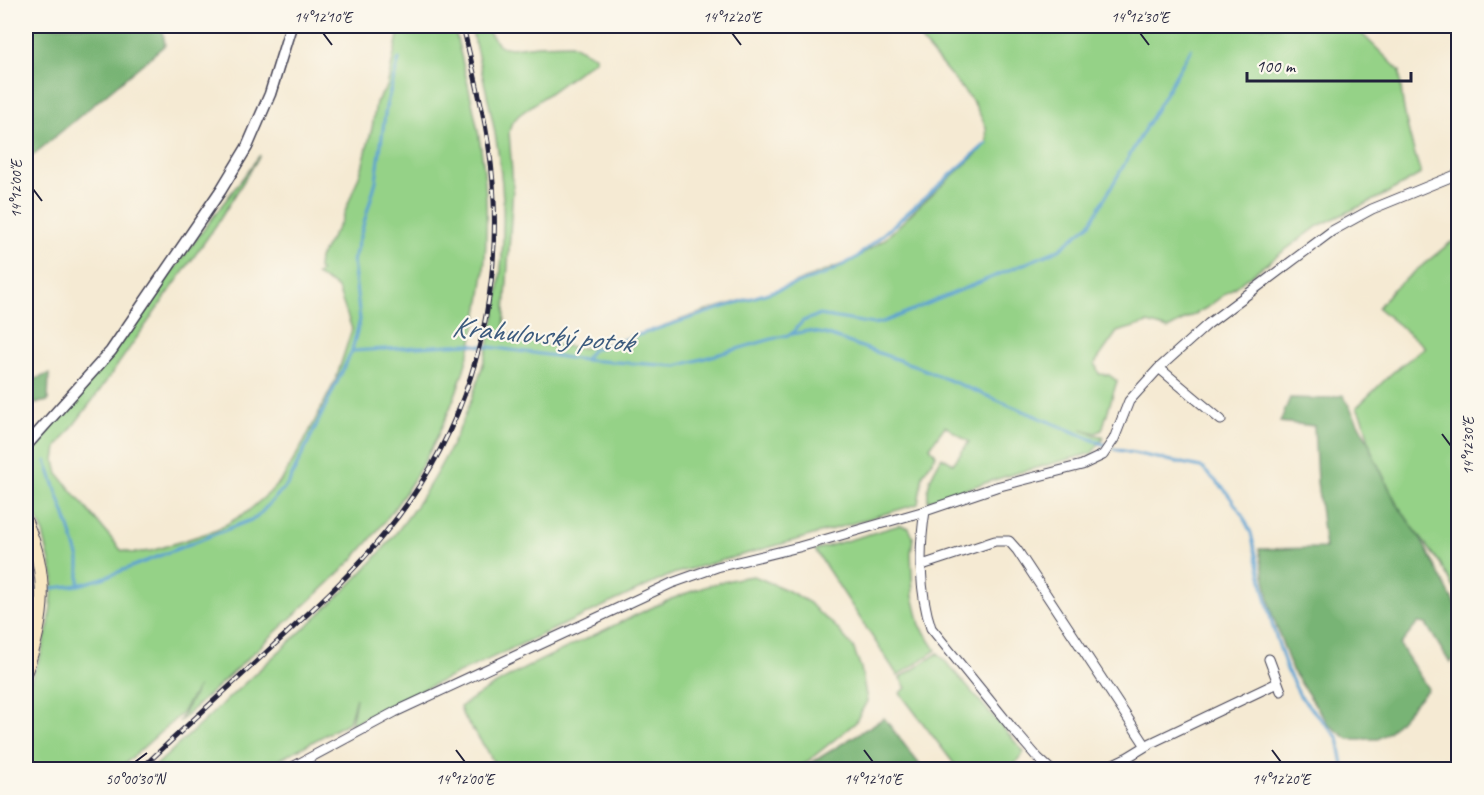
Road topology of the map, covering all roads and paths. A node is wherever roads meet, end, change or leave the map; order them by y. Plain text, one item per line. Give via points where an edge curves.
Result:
1 (291, 26) edge
2 (1458, 174) edge
3 (1159, 368) junction
4 (1221, 420) dead end
5 (26, 446) edge
6 (925, 511) junction
7 (26, 522) edge
8 (922, 565) junction
9 (1269, 659) dead end
10 (26, 671) edge
11 (1146, 746) junction
12 (287, 770) edge
13 (1051, 770) edge
14 (1101, 770) edge

1 - 5 street via 270,94 247,147 220,190 111,351
2 - 3 street via 1372,209 1332,231 1208,324
3 - 4 street
3 - 6 street via 1129,401 1103,455 1082,465 996,487
6 - 8 street
6 - 12 street via 717,567 672,583 395,712
7 - 10 main road via 36,550 43,600 37,638
8 - 11 street via 995,541 1008,541
8 - 13 street via 925,612 931,628
9 - 11 street via 1279,687
11 - 14 street

